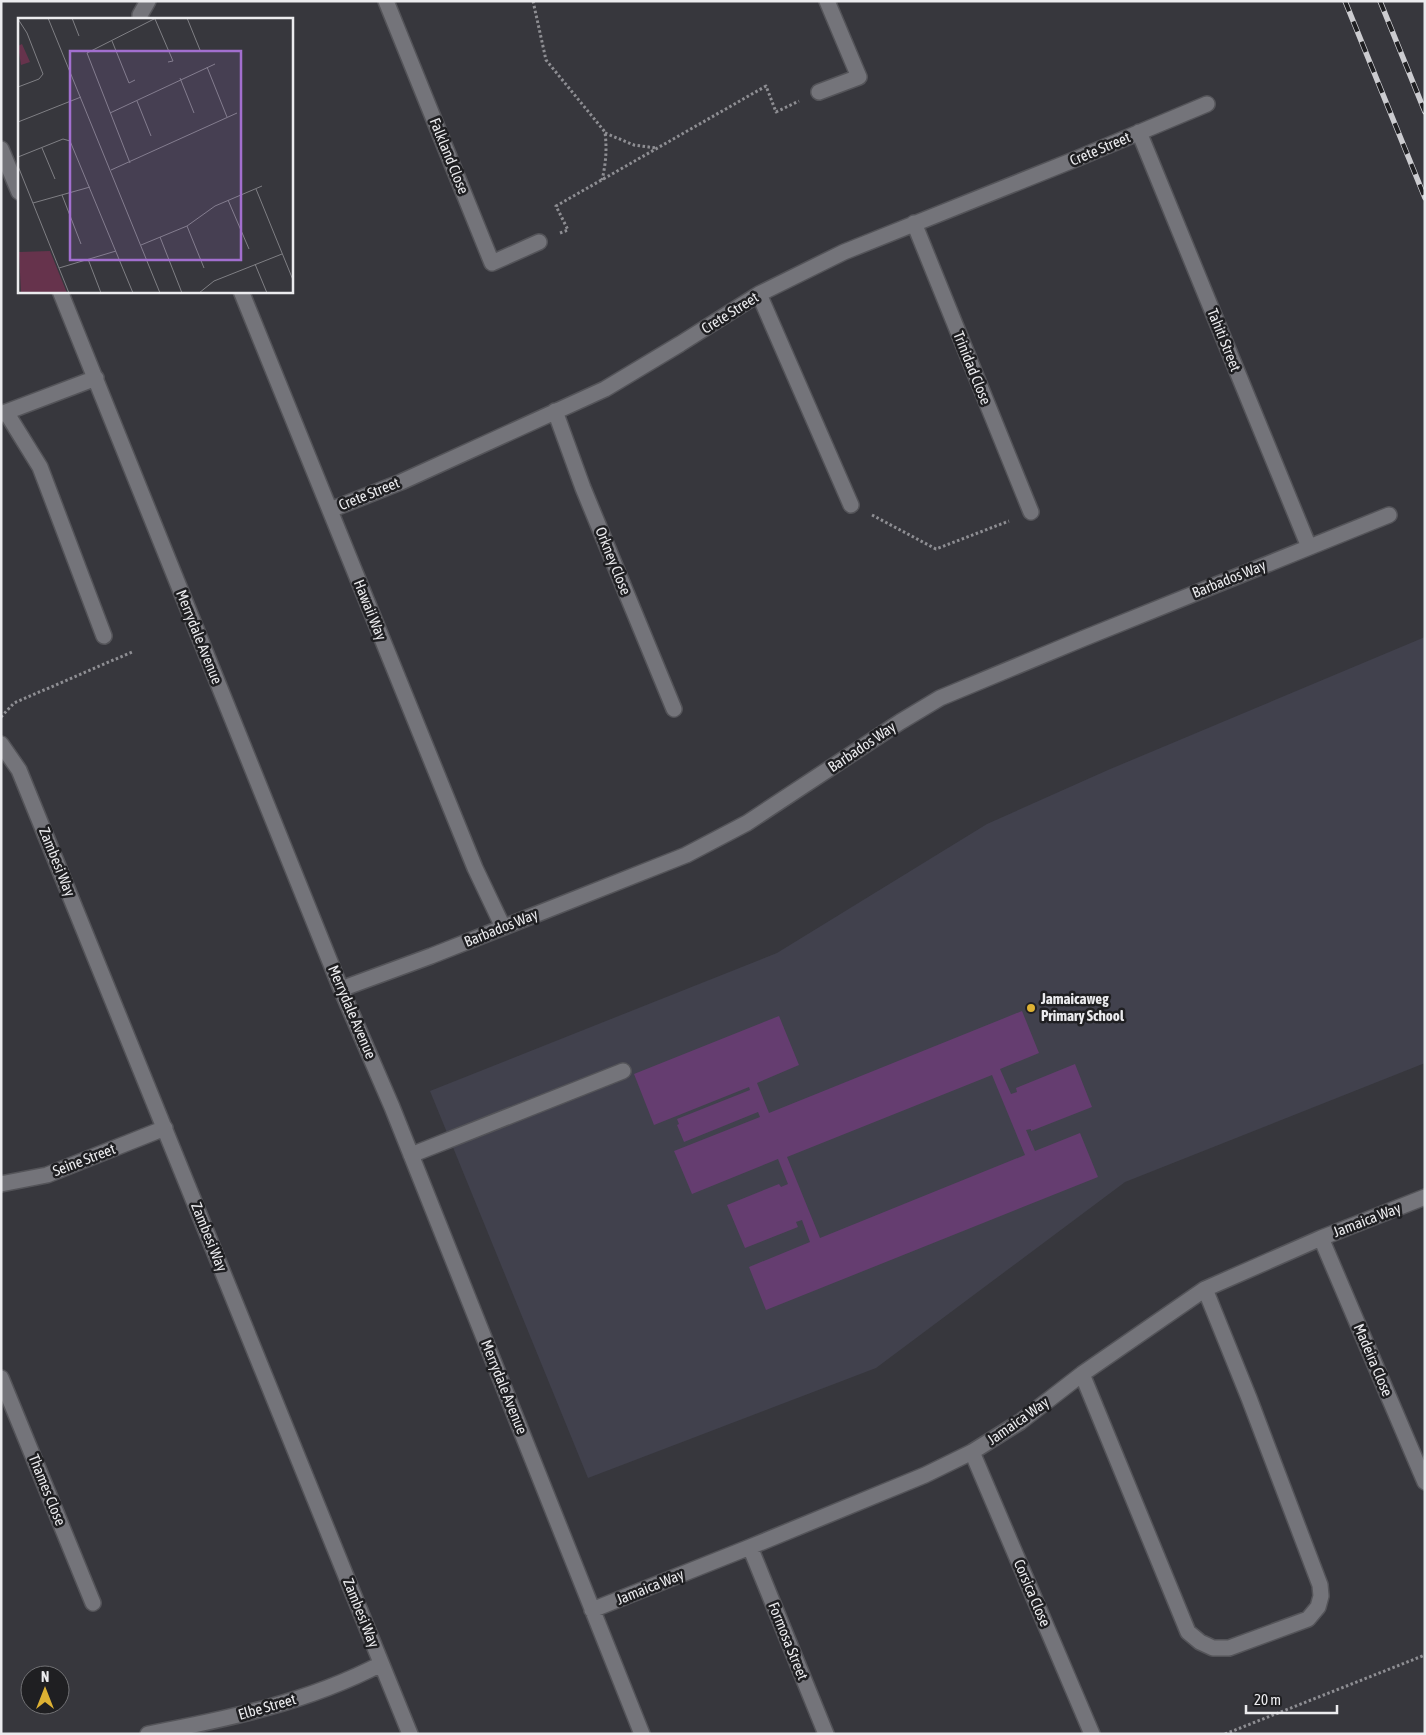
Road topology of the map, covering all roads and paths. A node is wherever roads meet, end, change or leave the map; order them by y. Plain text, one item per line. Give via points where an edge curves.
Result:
1 (148, 1) edge
2 (386, 1) edge
3 (533, 1) edge
4 (827, 1) edge
5 (140, 17) edge
6 (819, 92) dead end
7 (1207, 104) dead end
8 (776, 112) dead end
9 (605, 132) junction
10 (1139, 132) junction
11 (656, 148) junction
12 (1, 149) edge
13 (601, 180) junction
14 (18, 190) edge
15 (914, 224) junction
16 (568, 230) dead end
17 (539, 242) dead end
18 (60, 292) edge
19 (241, 292) edge
20 (759, 294) junction
21 (96, 378) junction
22 (555, 411) junction
23 (4, 413) edge
24 (851, 505) joint
25 (330, 510) junction
26 (1030, 512) joint
27 (1388, 515) dead end
28 (1309, 547) junction
29 (104, 636) dead end
30 (132, 652) dead end
31 (674, 709) dead end
32 (1, 717) edge
33 (1, 744) edge
34 (503, 927) junction
35 (341, 989) junction
36 (623, 1071) dead end
37 (165, 1128) junction
38 (411, 1155) junction
39 (1, 1184) edge
40 (1425, 1197) edge
41 (1321, 1238) junction
42 (1205, 1289) junction
43 (1082, 1374) junction
44 (1, 1378) edge
45 (972, 1452) junction
46 (1425, 1482) edge
47 (750, 1547) junction
48 (93, 1603) dead end
49 (592, 1610) junction
50 (1425, 1655) edge
51 (381, 1664) junction
52 (148, 1734) edge
53 (410, 1734) edge
54 (642, 1734) edge
55 (826, 1734) edge
56 (1092, 1734) edge
57 (1225, 1734) edge

1 - 5 street
2 - 17 street, Falkland Close via 492,263
3 - 9 path via 546,60
4 - 6 street via 859,77
7 - 10 street, Crete Street
8 - 11 path via 766,86
9 - 11 path via 634,145
9 - 13 path via 605,165
10 - 15 street, Crete Street
10 - 28 street, Tahiti Street
11 - 13 path
12 - 14 street
13 - 16 path via 556,206
15 - 20 street, Crete Street via 844,252
15 - 26 street, Trinidad Close
18 - 21 street, Merrydale Avenue
19 - 25 street, Hawaii Way
20 - 22 street, Crete Street via 605,389
20 - 24 street
21 - 23 street
21 - 35 street, Merrydale Avenue
22 - 25 street, Crete Street via 401,482
22 - 31 street, Orkney Close via 583,488
23 - 29 street via 40,467
24 - 26 path via 936,549
25 - 34 street, Hawaii Way via 475,868
27 - 28 street, Barbados Way
28 - 34 street, Barbados Way via 940,698 715,841
30 - 32 path via 14,703
33 - 37 street, Zambesi Way via 20,770
34 - 35 street, Barbados Way
35 - 38 street, Merrydale Avenue
36 - 38 street
37 - 39 street, Seine Street via 46,1175
37 - 51 street, Zambesi Way
38 - 49 street, Merrydale Avenue
40 - 41 street, Jamaica Way
41 - 42 street, Jamaica Way
41 - 46 street, Madeira Close
42 - 43 street, Jamaica Way
42 - 43 street via 1320,1586 1318,1607 1308,1619 1229,1648 1213,1648 1188,1632
43 - 45 street, Jamaica Way via 1020,1422
44 - 48 street, Thames Close
45 - 47 street, Jamaica Way via 925,1475
45 - 56 street, Corsica Close
47 - 49 street, Jamaica Way
47 - 55 street, Formosa Street
49 - 54 street, Merrydale Avenue
50 - 57 path
51 - 52 street, Elbe Street via 326,1689 273,1706 218,1721
51 - 53 street, Zambesi Way

